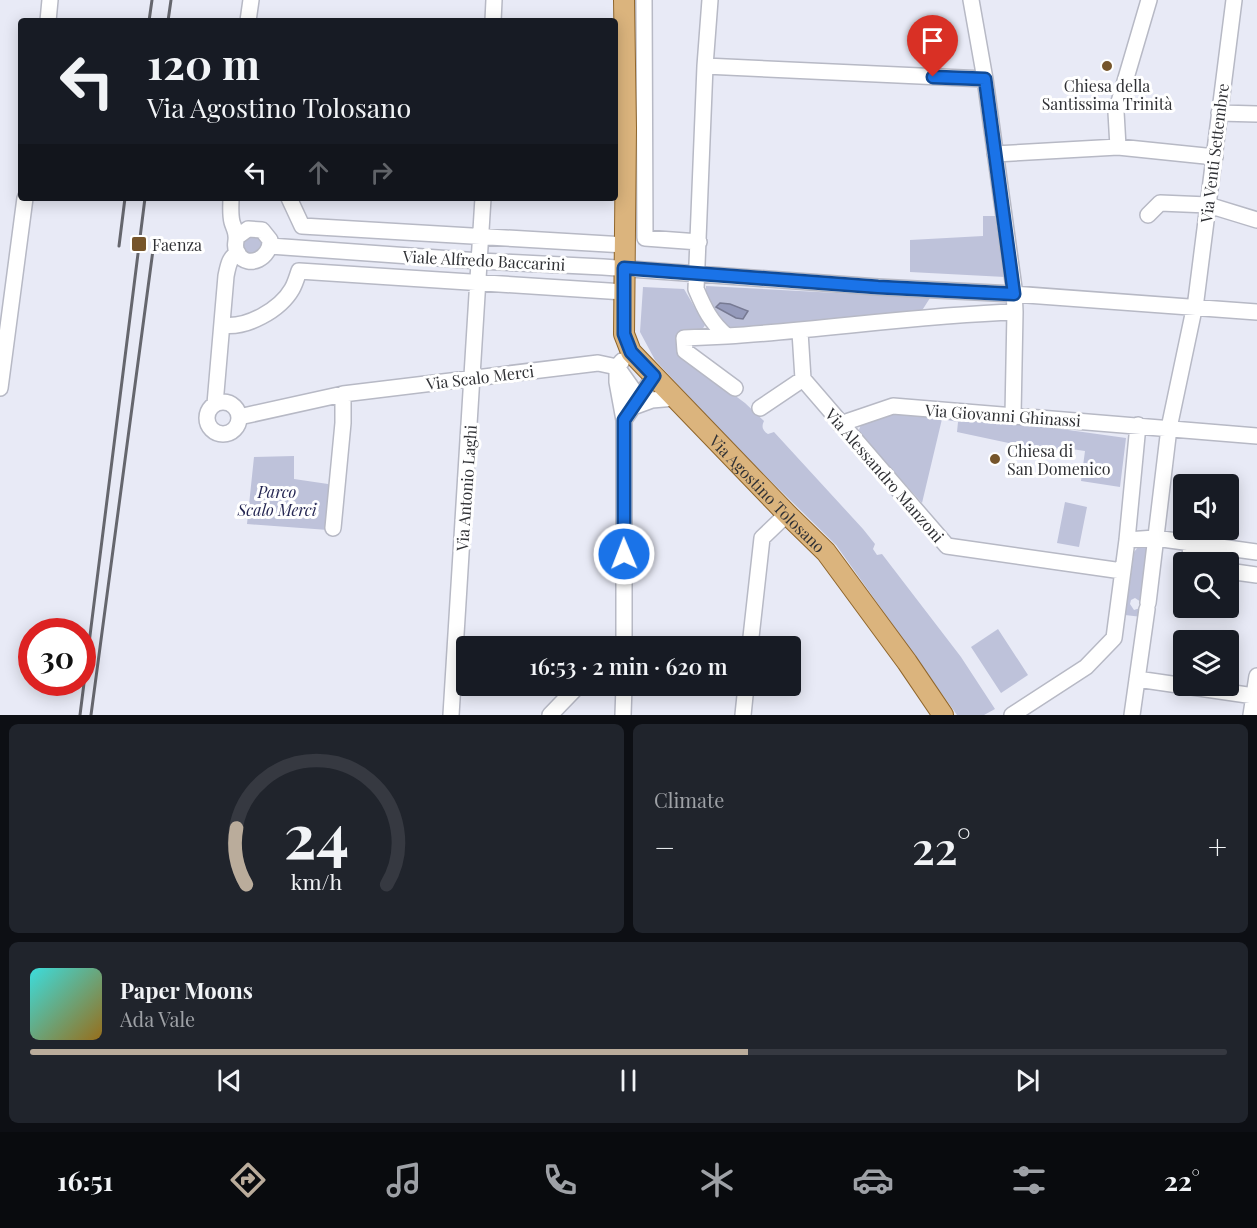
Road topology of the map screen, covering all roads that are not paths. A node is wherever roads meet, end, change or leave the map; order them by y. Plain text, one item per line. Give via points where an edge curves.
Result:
1 (50, 0) edge
2 (251, 0) edge
3 (494, 0) edge
4 (624, 0) edge
5 (644, 0) edge
6 (710, 0) edge
7 (971, 0) edge
8 (1149, 0) edge
9 (1234, 0) edge
10 (48, 18) edge
11 (248, 18) edge
12 (493, 18) edge
13 (624, 63) junction
14 (644, 64) junction
15 (705, 66) junction
16 (985, 79) junction
17 (1219, 113) junction
18 (1257, 114) edge
19 (620, 128) edge
20 (1118, 147) junction
21 (995, 154) junction
22 (1215, 157) junction
23 (24, 201) edge
24 (231, 201) edge
25 (290, 201) edge
26 (483, 201) edge
27 (1208, 205) junction
28 (1148, 215) dead end
29 (1257, 220) edge
30 (237, 237) junction
31 (481, 238) junction
32 (699, 242) junction
33 (625, 245) junction
34 (269, 246) junction
35 (238, 253) junction
36 (480, 261) junction
37 (624, 268) junction
38 (698, 274) junction
39 (479, 283) junction
40 (624, 292) junction
41 (1014, 294) junction
42 (1194, 307) junction
43 (1015, 312) junction
44 (1257, 312) edge
45 (4, 322) edge
46 (222, 325) junction
47 (800, 332) junction
48 (727, 336) junction
49 (631, 352) junction
50 (617, 367) junction
51 (654, 376) junction
52 (474, 377) junction
53 (803, 379) junction
54 (0, 388) edge
55 (735, 388) dead end
56 (344, 394) junction
57 (675, 398) junction
58 (215, 404) junction
59 (760, 408) dead end
60 (628, 413) junction
61 (1013, 415) junction
62 (238, 417) junction
63 (840, 424) junction
64 (1138, 425) junction
65 (1168, 428) junction
66 (1257, 436) edge
67 (787, 514) junction
68 (333, 528) dead end
69 (1155, 538) junction
70 (1127, 540) junction
71 (1190, 543) junction
72 (1190, 552) edge
73 (1257, 552) edge
74 (1122, 571) junction
75 (1239, 572) edge
76 (1257, 575) edge
77 (621, 636) edge
78 (751, 636) edge
79 (1257, 676) edge
80 (1137, 679) junction
81 (568, 696) edge
82 (624, 696) edge
83 (745, 696) edge
84 (1254, 696) junction
85 (451, 715) edge
86 (550, 715) edge
87 (624, 715) edge
88 (743, 715) edge
89 (943, 715) edge
90 (1012, 715) edge
91 (1132, 715) edge
92 (1251, 715) edge

1 - 10 street
2 - 11 street
3 - 12 street
4 - 13 main road
5 - 14 street
6 - 15 street
7 - 16 street
8 - 20 street via 1116,112
9 - 17 street, Via Venti Settembre
13 - 14 street
13 - 19 main road
14 - 32 street via 645,238
15 - 16 street
15 - 32 street
16 - 21 street
17 - 18 street
17 - 22 street, Via Venti Settembre
19 - 33 main road
20 - 21 street
20 - 22 street
21 - 41 street
22 - 27 street, Via Venti Settembre
23 - 45 street
24 - 30 street
25 - 31 street, Viale Alfredo Baccarini via 302,226
26 - 31 street, Via Antonio Laghi
27 - 28 street via 1161,203
27 - 29 street
27 - 42 street, Via Venti Settembre
30 - 34 street via 245,230 262,230
30 - 35 street
31 - 33 street, Viale Alfredo Baccarini
31 - 36 street, Via Antonio Laghi
32 - 38 street
33 - 37 main road
34 - 35 street via 261,259 255,261 245,260
34 - 36 street, Viale Alfredo Baccarini
35 - 46 street via 228,263
36 - 37 street, Viale Alfredo Baccarini
36 - 39 street, Via Antonio Laghi
37 - 38 street, Viale Alfredo Baccarini
37 - 40 main road
38 - 41 street, Viale Alfredo Baccarini
38 - 48 street via 696,289 705,310
39 - 40 street, Viale Alfredo Baccarini
39 - 46 street, Viale Alfredo Baccarini via 299,271 292,290 274,308 254,320
39 - 52 street, Via Antonio Laghi
40 - 49 main road via 624,334
41 - 42 street, Viale Alfredo Baccarini
41 - 43 street
42 - 44 street, Viale Alfredo Baccarini
42 - 65 street, Via Venti Settembre
43 - 47 street
43 - 61 street
45 - 54 street
46 - 58 street
47 - 48 street
47 - 53 street
48 - 55 street via 684,338 685,351
49 - 50 street
49 - 51 main road, Via Agostino Tolosano
50 - 52 street, Via Scalo Merci via 598,363
50 - 60 street via 617,392
51 - 57 main road, Via Agostino Tolosano
51 - 60 street
52 - 56 street, Via Scalo Merci
52 - 85 street, Via Antonio Laghi
53 - 59 street
53 - 63 street, Via Alessandro Manzoni
56 - 62 street, Via Scalo Merci
56 - 68 street
57 - 60 street via 652,400
57 - 67 main road, Via Agostino Tolosano
58 - 62 street via 230,404
58 - 62 street via 207,417 209,427 218,433 233,431
60 - 77 street
61 - 63 street, Via Giovanni Ghinassi via 893,406
61 - 64 street, Via Giovanni Ghinassi
63 - 74 street, Via Alessandro Manzoni via 947,546
64 - 65 street, Via Giovanni Ghinassi
64 - 70 street
65 - 66 street, Via Giovanni Ghinassi
65 - 69 street, Via Venti Settembre
67 - 78 street via 762,538
67 - 89 main road, Via Agostino Tolosano via 826,552
69 - 70 street
69 - 71 street
69 - 80 street, Via Venti Settembre
70 - 74 street
71 - 72 street
71 - 73 street
74 - 90 street via 1114,638 1086,667
75 - 76 street
79 - 84 street
80 - 84 street
80 - 91 street, Via Venti Settembre
81 - 86 street
82 - 87 street
83 - 88 street
84 - 92 street

